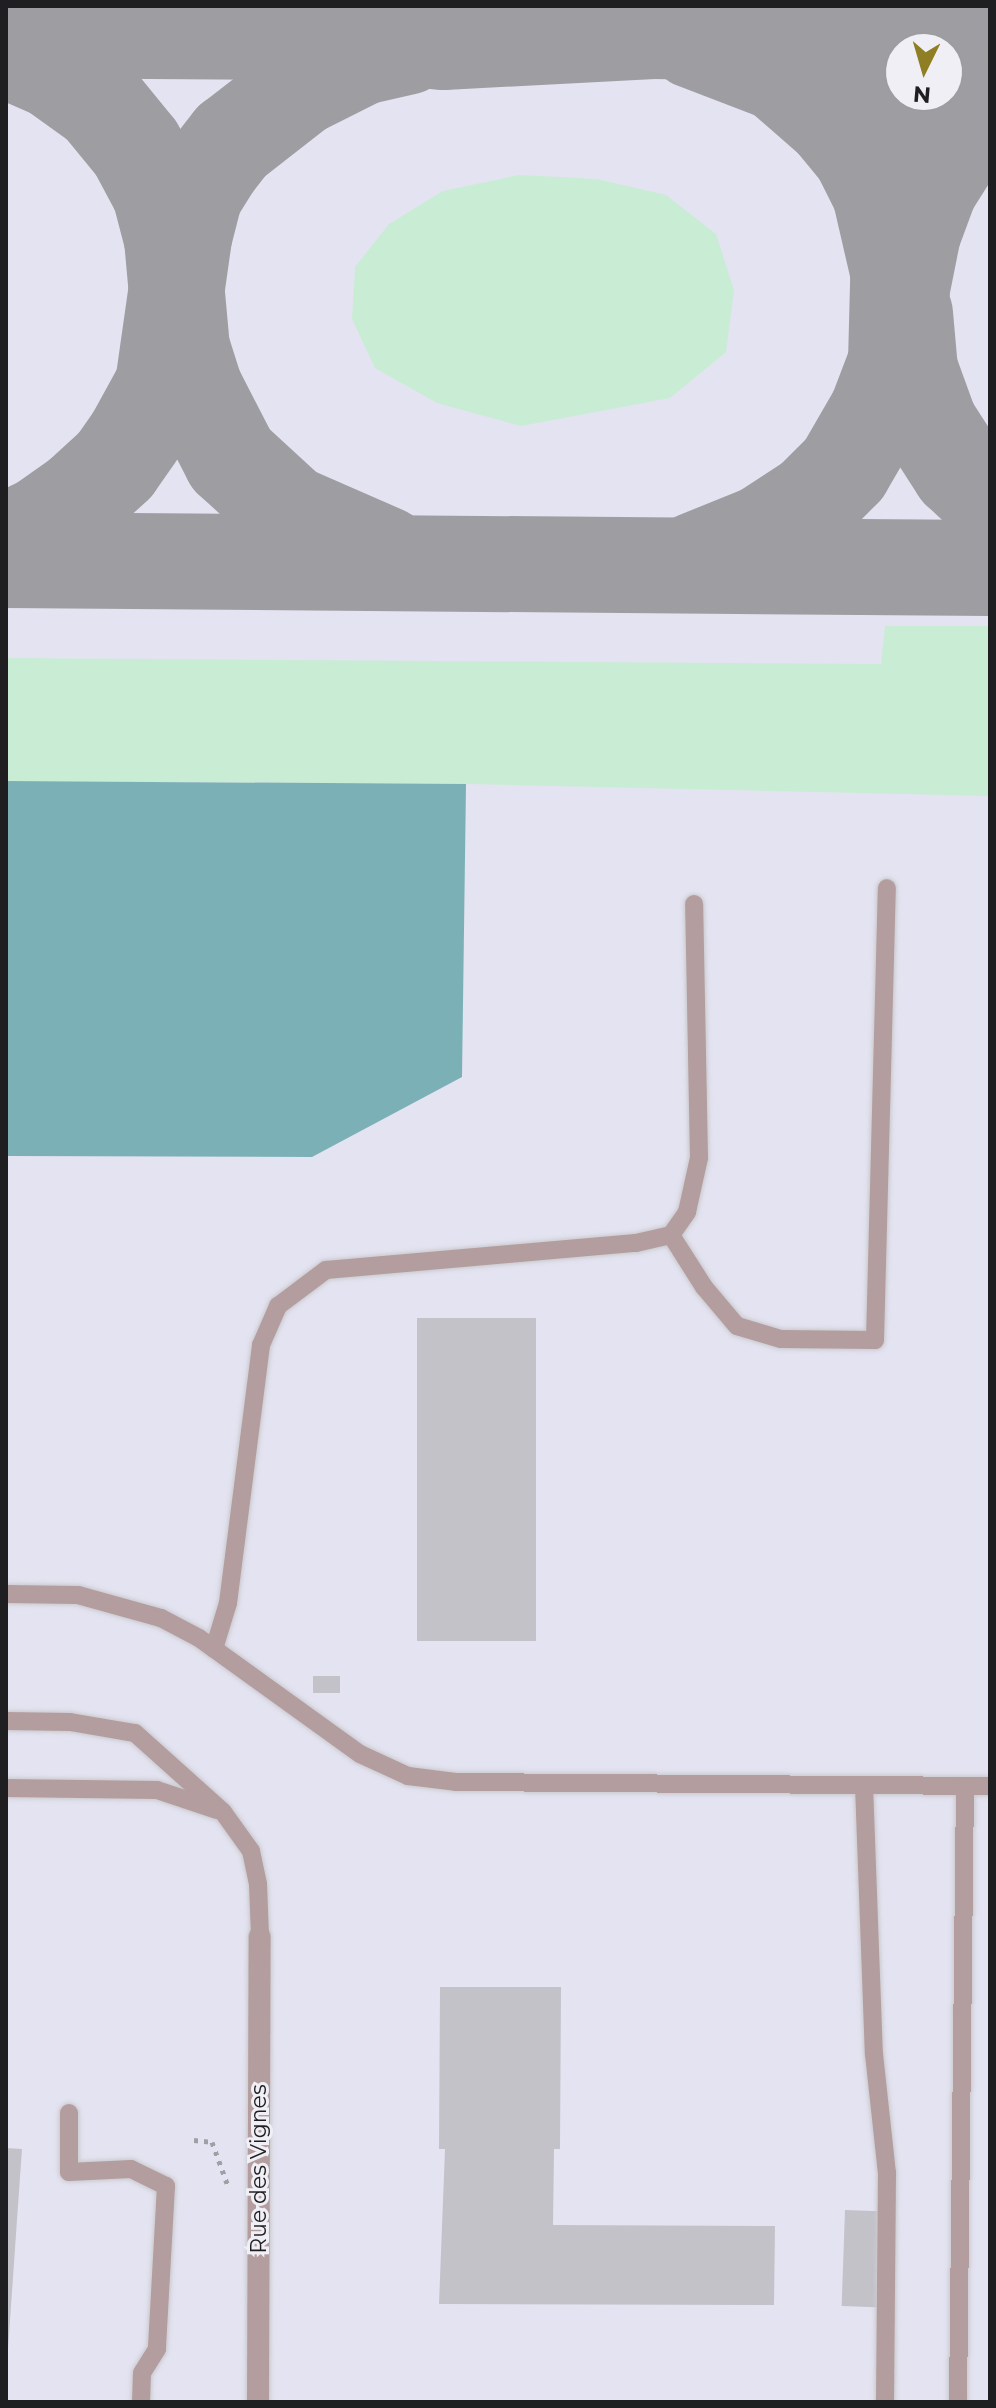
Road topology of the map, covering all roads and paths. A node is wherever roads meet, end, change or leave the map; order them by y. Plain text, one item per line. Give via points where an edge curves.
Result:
1 (887, 888) dead end
2 (694, 904) dead end
3 (671, 1235) junction
4 (6, 1594) edge
5 (214, 1649) junction
6 (6, 1721) edge
7 (864, 1785) junction
8 (965, 1786) junction
9 (990, 1786) edge
10 (6, 1788) edge
11 (223, 1812) junction
12 (260, 1937) joint
13 (69, 2113) dead end
14 (141, 2402) edge
15 (258, 2402) edge
16 (885, 2402) edge
17 (958, 2402) edge

1 - 3 lane via 875,1340 781,1339 737,1326
2 - 3 lane via 699,1158 687,1212
3 - 5 lane via 636,1243 326,1270 278,1306 261,1345 228,1603
4 - 5 lane via 111,1601 161,1618
5 - 7 lane via 360,1754 408,1776 456,1782
6 - 11 lane via 70,1722 135,1733
7 - 8 lane
7 - 16 lane via 874,2054 887,2173
8 - 9 lane
8 - 17 lane
10 - 11 lane via 157,1790
11 - 12 lane via 251,1851
12 - 15 street, Rue des Vignes
13 - 14 lane via 69,2172 131,2169 166,2186 157,2349 142,2373

